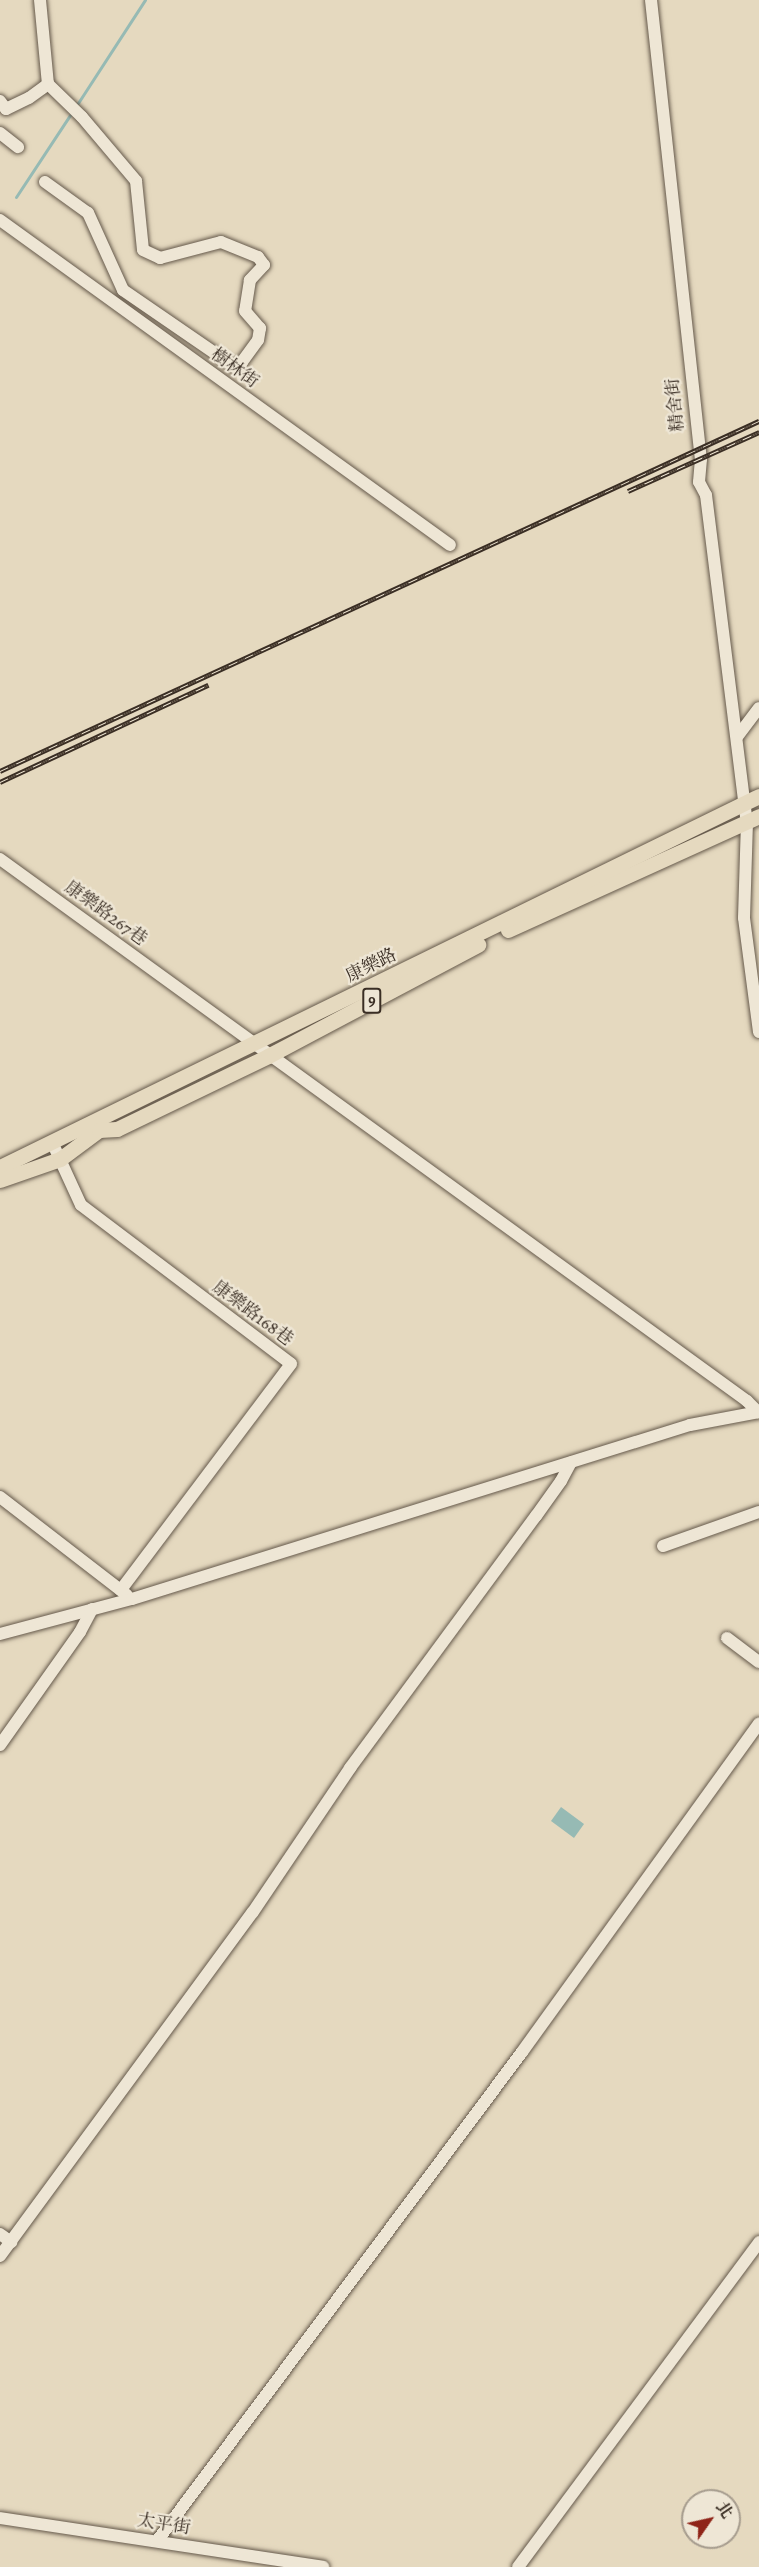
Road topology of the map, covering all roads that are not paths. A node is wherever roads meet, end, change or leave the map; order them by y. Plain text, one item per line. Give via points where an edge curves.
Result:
1 (40, 0) edge
2 (651, 0) edge
3 (48, 84) junction
4 (0, 101) edge
5 (0, 133) edge
6 (18, 147) dead end
7 (45, 182) dead end
8 (0, 220) edge
9 (450, 545) dead end
10 (759, 708) edge
11 (737, 737) junction
12 (759, 796) edge
13 (745, 803) junction
14 (753, 819) edge
15 (0, 859) edge
16 (759, 1032) edge
17 (254, 1044) junction
18 (268, 1056) junction
19 (52, 1142) junction
20 (60, 1159) junction
21 (0, 1167) edge
22 (0, 1180) edge
23 (759, 1412) edge
24 (571, 1462) junction
25 (0, 1497) edge
26 (759, 1512) edge
27 (663, 1546) dead end
28 (121, 1590) junction
29 (132, 1599) junction
30 (93, 1609) junction
31 (0, 1634) edge
32 (727, 1638) dead end
33 (759, 1662) edge
34 (759, 1723) edge
35 (0, 1745) edge
36 (0, 2234) edge
37 (759, 2241) edge
38 (11, 2242) junction
39 (0, 2256) edge
40 (0, 2518) edge
41 (157, 2541) junction
42 (323, 2567) edge
43 (518, 2567) edge

1 - 3 street
2 - 11 street, 精舍街 via 701,459 699,482 706,495
3 - 4 street via 6,109
3 - 7 street via 136,181 143,250 160,258 220,242 258,257 264,265 250,280 245,311 260,328 258,340 242,362 235,367 123,290 88,213
5 - 6 street
8 - 9 street, 樹林街
10 - 11 street
11 - 13 street, 精舍街
12 - 13 main road, 康樂路 / 9
13 - 14 street, 精舍街
13 - 17 main road, 康樂路 / 9
14 - 16 street, 精舍街 via 744,918
14 - 18 main road, 康樂路 / 9 via 499,934
15 - 17 street, 康樂路267巷
17 - 18 street, 康樂路267巷
17 - 19 main road, 康樂路 / 9
18 - 20 main road, 康樂路 / 9 via 117,1129 99,1130
18 - 23 street, 康樂路267巷
19 - 20 street, 康樂路168巷
19 - 21 main road, 康樂路 / 9
20 - 22 main road, 康樂路 / 9
20 - 28 street, 康樂路168巷 via 81,1205 291,1364
23 - 24 street via 690,1425
24 - 29 street
24 - 38 street via 536,1516 350,1768 253,1912
25 - 28 street
26 - 27 street
28 - 29 street
29 - 30 street
30 - 31 street
30 - 35 street
32 - 33 street
34 - 41 street via 522,2052
36 - 38 street
37 - 43 street
38 - 39 street
40 - 41 street, 太平街
41 - 42 street, 太平街

